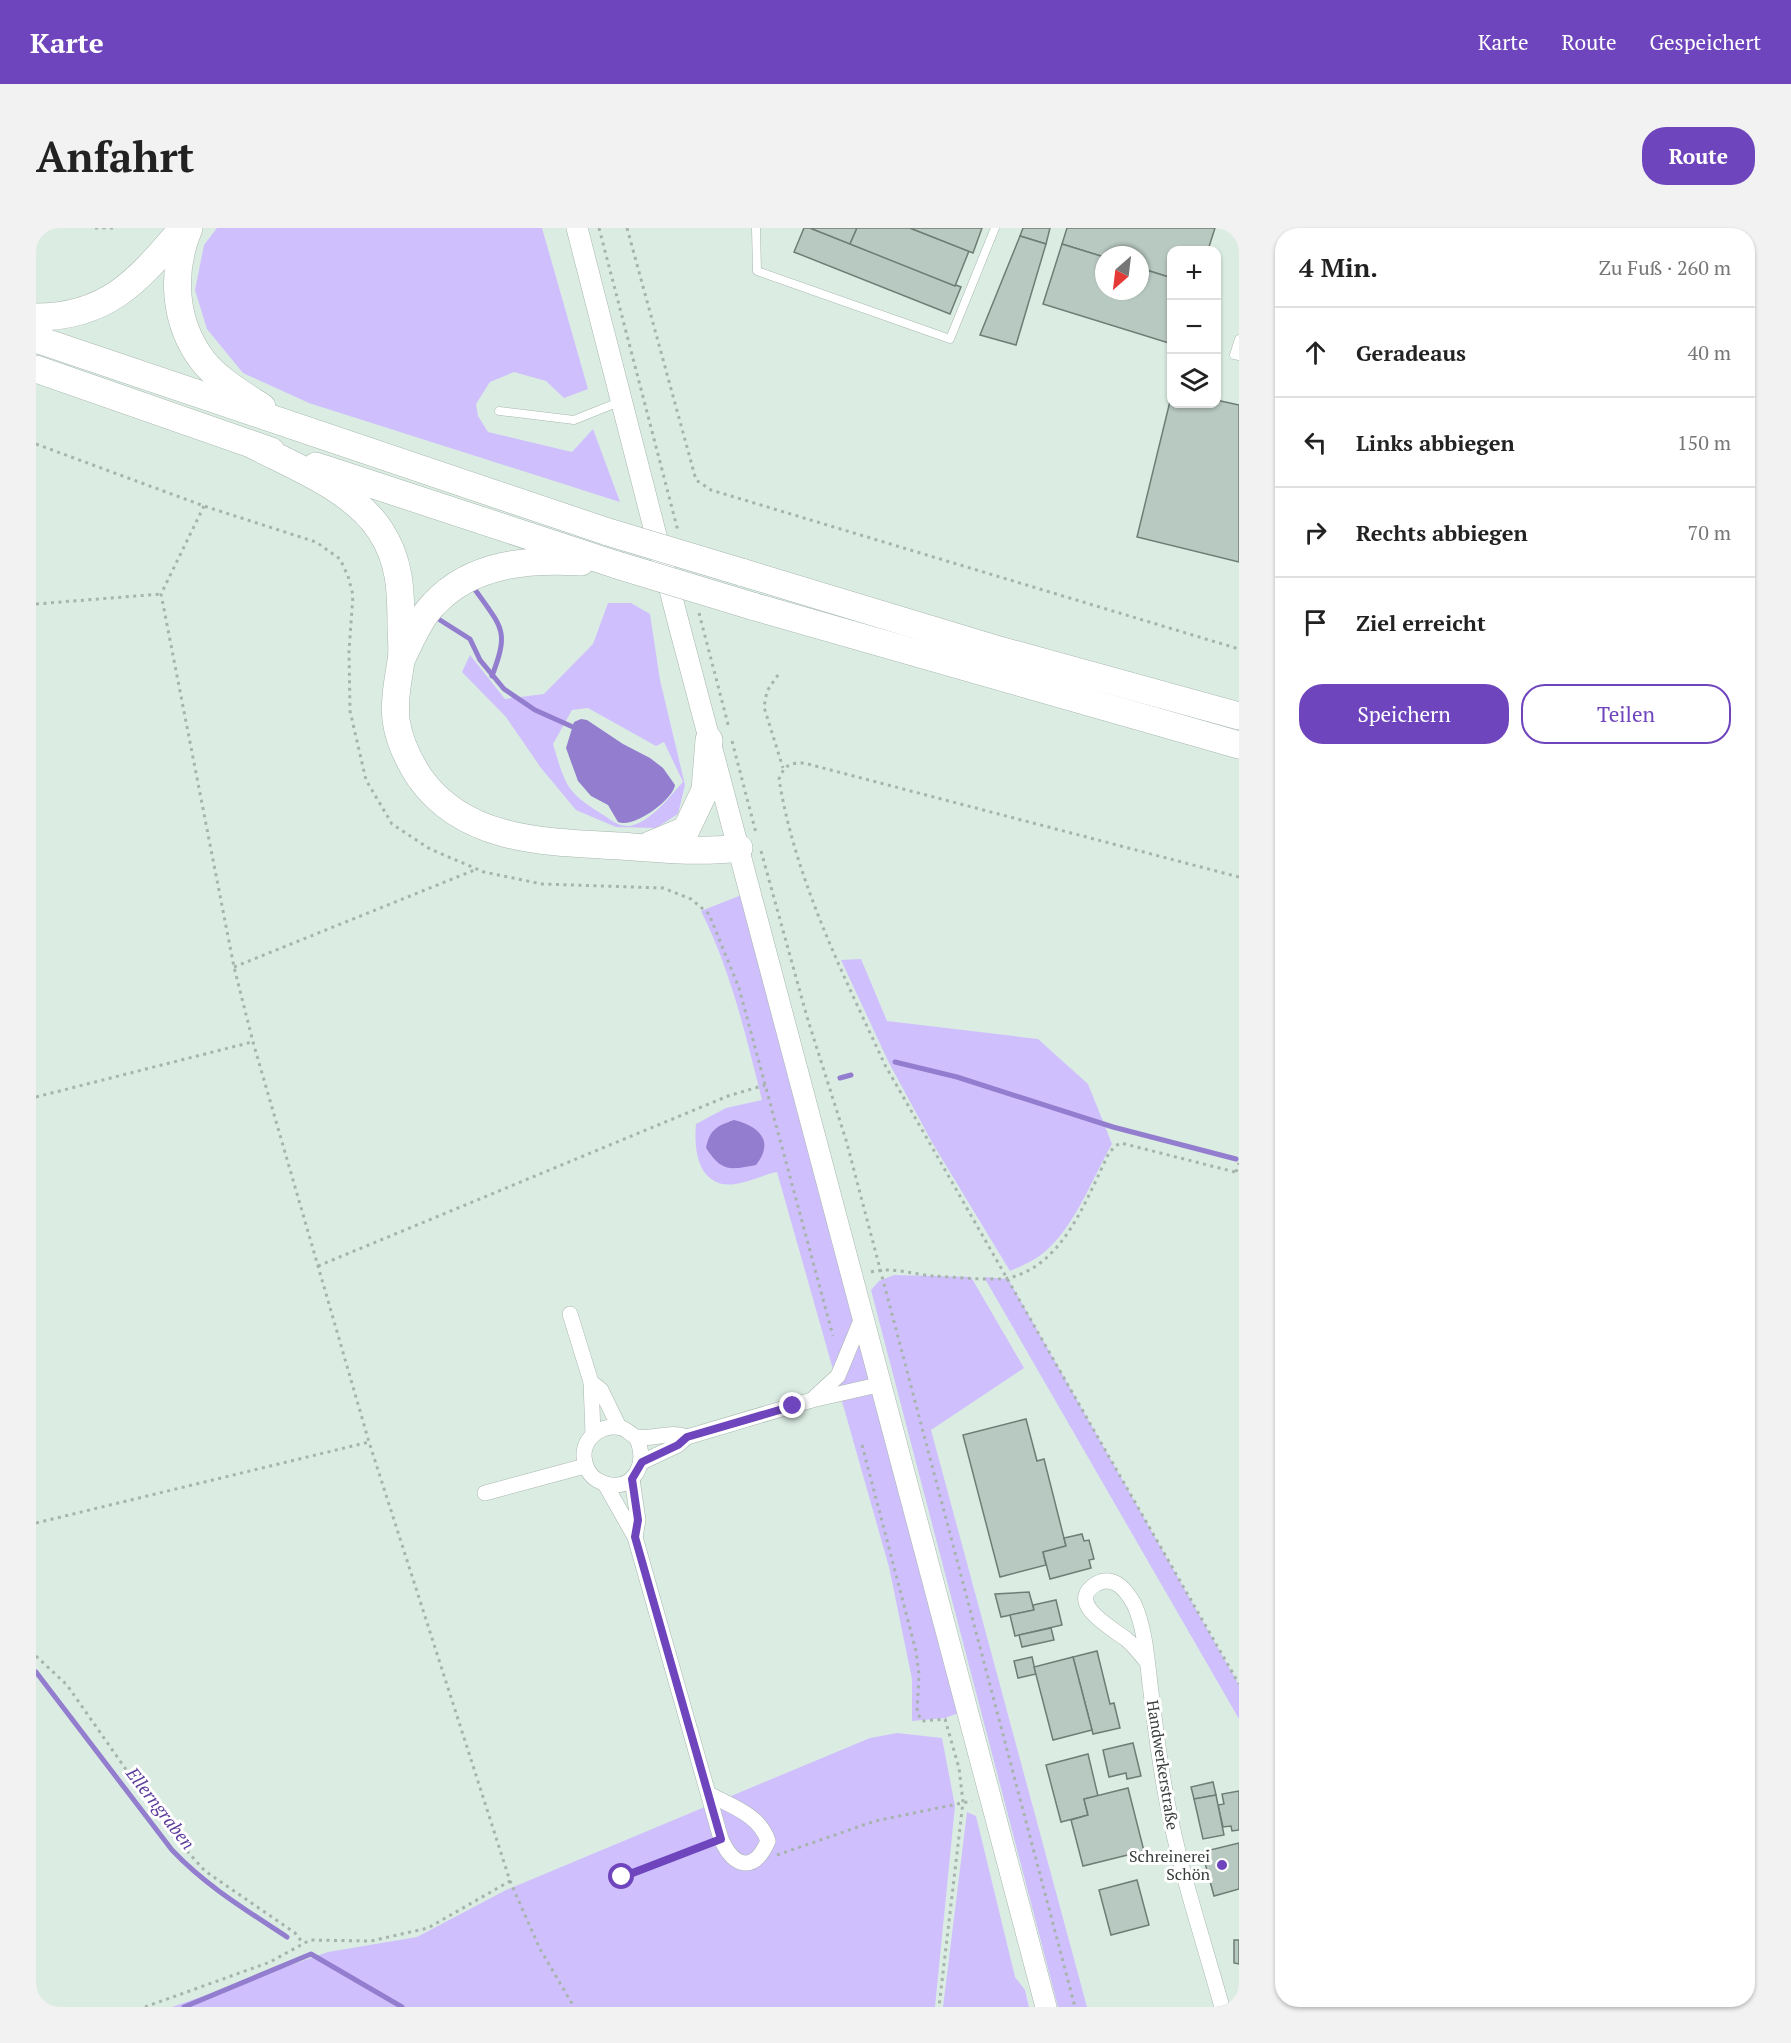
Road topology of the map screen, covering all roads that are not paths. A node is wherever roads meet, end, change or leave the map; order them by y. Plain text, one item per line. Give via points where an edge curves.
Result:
1 (183, 228) edge
2 (189, 228) edge
3 (577, 228) edge
4 (756, 228) edge
5 (995, 228) edge
6 (36, 317) edge
7 (36, 339) edge
8 (1239, 339) edge
9 (1239, 356) edge
10 (36, 369) edge
11 (621, 402) junction
12 (500, 411) dead end
13 (293, 427) junction
14 (254, 445) junction
15 (617, 565) junction
16 (401, 660) junction
17 (1239, 716) edge
18 (709, 740) junction
19 (1239, 745) edge
20 (643, 848) junction
21 (739, 848) junction
22 (864, 1313) junction
23 (570, 1314) dead end
24 (591, 1382) junction
25 (882, 1383) junction
26 (812, 1400) junction
27 (620, 1427) junction
28 (593, 1434) junction
29 (636, 1437) junction
30 (687, 1437) junction
31 (642, 1462) junction
32 (585, 1466) junction
33 (632, 1479) junction
34 (605, 1485) junction
35 (485, 1493) dead end
36 (635, 1537) junction
37 (1147, 1662) junction
38 (709, 1794) junction
39 (1046, 2007) edge
40 (1222, 2007) edge

1 - 6 highway via 128,288 76,314
2 - 13 highway via 175,277 180,311 190,338 203,361 221,379
3 - 11 main road
4 - 5 lane via 757,271 950,339
7 - 13 highway
8 - 9 lane via 1234,355
10 - 14 highway
11 - 12 lane via 574,420
11 - 18 main road
13 - 17 highway, bridge via 608,532 981,645
14 - 15 highway
14 - 16 highway via 355,503 380,528 400,575
15 - 16 highway via 524,561 469,578 433,604
15 - 19 highway, bridge
16 - 20 highway via 395,702 400,738 428,790 446,807 501,834
18 - 20 highway via 705,790 686,830
18 - 21 main road
20 - 21 highway
21 - 22 main road
22 - 25 main road
22 - 26 street via 838,1376
23 - 24 street
24 - 27 street via 601,1390
24 - 28 street
25 - 26 street
25 - 39 main road
26 - 30 street
27 - 28 street via 606,1427
27 - 29 street
28 - 32 street via 586,1444
29 - 30 street via 676,1432
29 - 31 street via 642,1449
30 - 31 street
31 - 33 street
32 - 34 street via 593,1478
32 - 35 street
33 - 34 street via 619,1485
33 - 36 street via 638,1520
34 - 36 street
36 - 38 street
37 - 37 street, Handwerkerstraße via 1135,1607 1124,1587 1102,1581 1090,1588 1086,1596 1095,1619 1128,1640
37 - 40 street, Handwerkerstraße via 1167,1802 1185,1882
38 - 38 street via 764,1829 768,1840 758,1859 736,1862 728,1855

